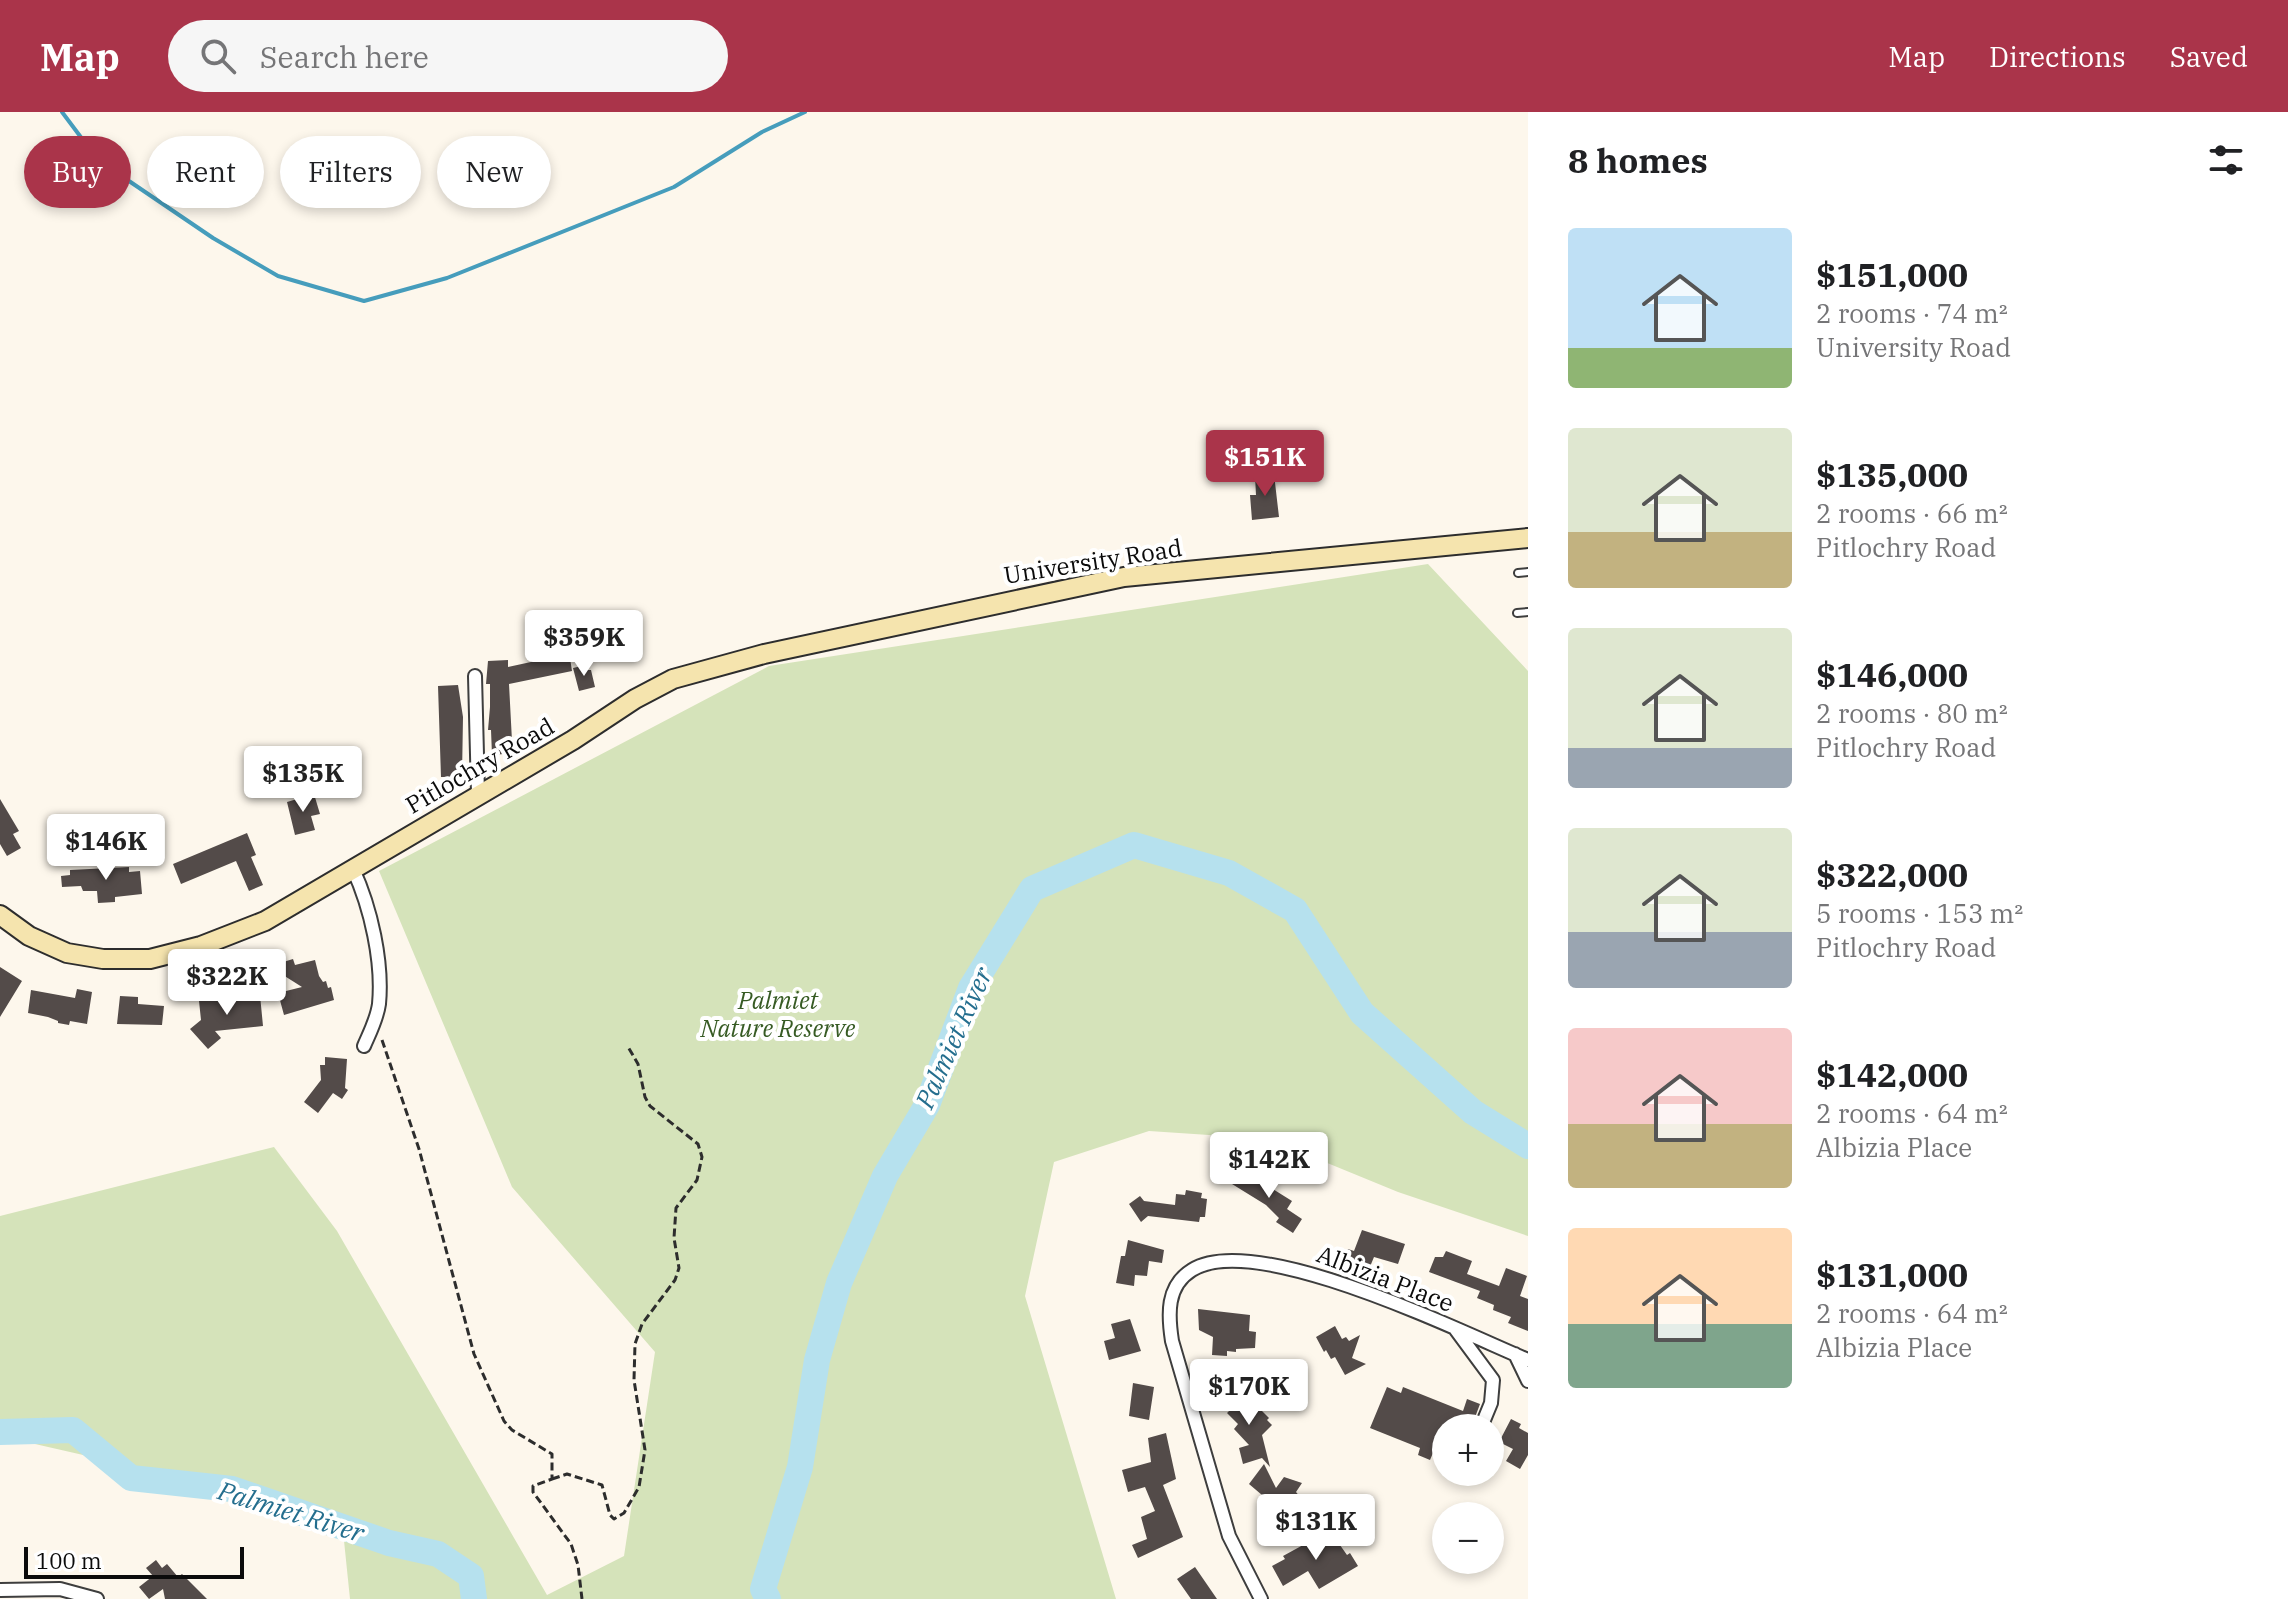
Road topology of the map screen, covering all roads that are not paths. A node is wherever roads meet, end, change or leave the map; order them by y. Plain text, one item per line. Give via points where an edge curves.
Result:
1 (1528, 538) edge
2 (1528, 572) edge
3 (1518, 573) dead end
4 (1528, 612) edge
5 (1517, 613) dead end
6 (475, 676) dead end
7 (673, 679) joint
8 (478, 794) junction
9 (353, 869) junction
10 (0, 915) edge
11 (364, 1046) dead end
12 (1456, 1330) junction
13 (1515, 1354) junction
14 (1528, 1360) edge
15 (1528, 1381) edge
16 (1486, 1414) edge
17 (0, 1590) edge
18 (97, 1599) edge
19 (1261, 1599) edge

1 - 7 street, University Road via 1124,577 764,654
2 - 3 lane
4 - 5 lane
6 - 8 street
7 - 8 street, Pitlochry Road
8 - 9 street, Pitlochry Road
9 - 10 street, Pitlochry Road via 265,921 150,959 67,953
9 - 11 street via 375,948 379,1004
12 - 13 street, Albizia Place
12 - 16 street via 1493,1380
12 - 19 street, Albizia Place via 1302,1271 1214,1262 1190,1271 1178,1283 1169,1306 1172,1341 1229,1536
13 - 14 street, Albizia Place
13 - 15 street
17 - 18 street via 60,1589

